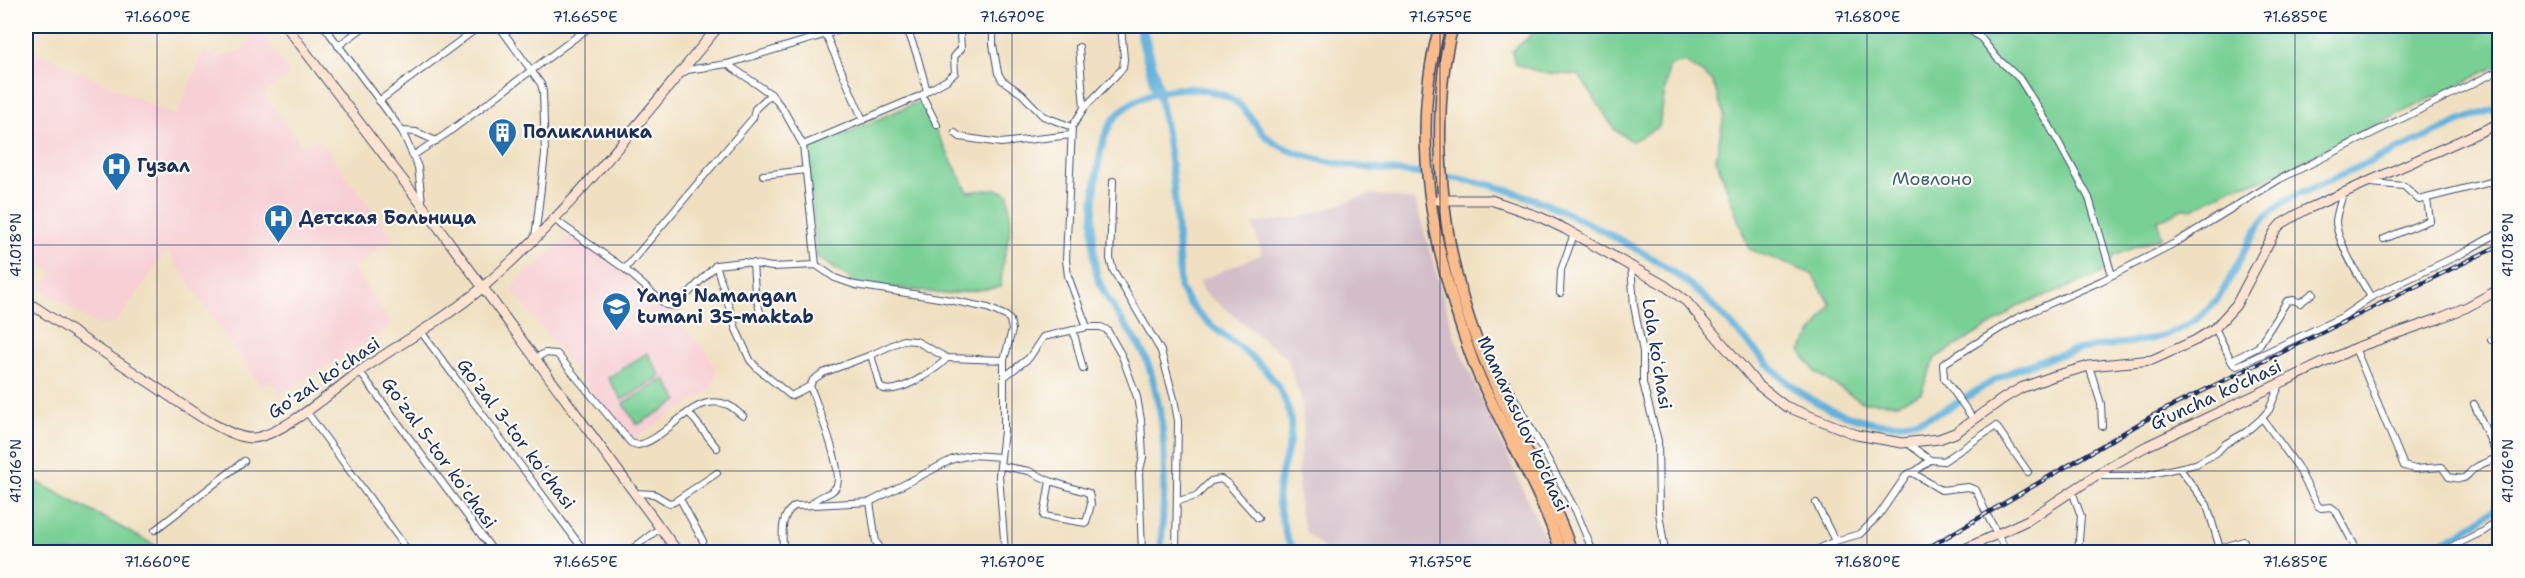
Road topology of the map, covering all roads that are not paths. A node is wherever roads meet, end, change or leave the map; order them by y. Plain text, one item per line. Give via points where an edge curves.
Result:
1 (286, 26) edge
2 (324, 26) edge
3 (365, 26) edge
4 (480, 26) edge
5 (499, 26) edge
6 (591, 26) edge
7 (719, 26) edge
8 (854, 26) edge
9 (906, 26) edge
10 (993, 26) edge
11 (1121, 26) edge
12 (1440, 26) edge
13 (1453, 26) edge
14 (1965, 26) edge
15 (960, 34) dead end
16 (826, 35) junction
17 (338, 46) junction
18 (1079, 47) dead end
19 (727, 63) junction
20 (530, 70) junction
21 (2499, 70) edge
22 (674, 79) junction
23 (924, 93) junction
24 (771, 94) junction
25 (379, 101) junction
26 (1084, 108) junction
27 (863, 120) junction
28 (2499, 123) edge
29 (937, 125) dead end
30 (1072, 127) junction
31 (402, 131) junction
32 (955, 133) dead end
33 (1071, 135) junction
34 (436, 141) junction
35 (803, 145) junction
36 (414, 154) junction
37 (806, 170) junction
38 (763, 175) dead end
39 (1113, 181) dead end
40 (2367, 182) junction
41 (2343, 193) junction
42 (1443, 196) junction
43 (2499, 196) edge
44 (1429, 198) junction
45 (2427, 200) junction
46 (422, 205) junction
47 (555, 220) junction
48 (2499, 232) edge
49 (1574, 234) junction
50 (2384, 238) dead end
51 (535, 241) junction
52 (753, 263) junction
53 (716, 265) junction
54 (816, 265) junction
55 (1630, 266) junction
56 (626, 269) junction
57 (2112, 275) junction
58 (482, 288) junction
59 (2499, 289) edge
60 (1560, 293) dead end
61 (2313, 293) dead end
62 (2371, 297) junction
63 (26, 301) edge
64 (760, 312) dead end
65 (1087, 327) junction
66 (2215, 328) junction
67 (1073, 330) junction
68 (422, 333) junction
69 (2499, 338) edge
70 (2491, 340) dead end
71 (2355, 348) junction
72 (871, 355) junction
73 (947, 358) junction
74 (534, 359) junction
75 (1004, 360) junction
76 (2231, 361) junction
77 (2089, 366) junction
78 (1083, 369) dead end
79 (360, 372) junction
80 (1004, 377) junction
81 (1494, 382) junction
82 (2281, 383) junction
83 (810, 386) junction
84 (2474, 404) dead end
85 (306, 411) junction
86 (689, 413) junction
87 (743, 416) dead end
88 (1973, 418) junction
89 (2262, 418) junction
90 (2102, 426) dead end
91 (1906, 443) junction
92 (717, 448) dead end
93 (1001, 457) junction
94 (1930, 460) junction
95 (2499, 460) edge
96 (244, 461) dead end
97 (1000, 466) junction
98 (2180, 468) junction
99 (2028, 472) dead end
100 (1914, 473) junction
101 (717, 474) dead end
102 (2094, 476) junction
103 (1050, 481) junction
104 (2072, 491) junction
105 (633, 493) junction
106 (680, 499) junction
107 (1178, 501) junction
108 (870, 502) junction
109 (1816, 503) dead end
110 (812, 504) junction
111 (1258, 518) dead end
112 (2499, 520) edge
113 (660, 528) junction
114 (155, 530) dead end
115 (1998, 534) junction
116 (703, 541) dead end
117 (1835, 541) junction
118 (2244, 541) dead end
119 (2499, 548) edge
120 (2220, 550) edge
121 (2452, 550) edge
122 (409, 552) edge
123 (494, 552) edge
124 (585, 552) edge
125 (628, 552) edge
126 (678, 552) edge
127 (783, 552) edge
128 (883, 552) edge
129 (1005, 552) edge
130 (1142, 552) edge
131 (1176, 552) edge
132 (1561, 552) edge
133 (1572, 552) edge
134 (1593, 552) edge
135 (1665, 552) edge
136 (1812, 552) edge
137 (1958, 552) edge
138 (2007, 552) edge
139 (2079, 552) edge
140 (2206, 552) edge
141 (2358, 552) edge
142 (2441, 552) edge
143 (2488, 552) edge

1 - 46 street
2 - 17 street
3 - 17 street
4 - 25 street
5 - 20 street
6 - 20 street
7 - 22 street, Goʻzal koʻchasi
8 - 16 street
9 - 23 street via 918,55
10 - 30 street via 1002,80 1043,116
11 - 26 street via 1123,68
12 - 44 main road, Mamarasulov ko'chasi via 1425,103
13 - 42 main road, Mamarasulov ko'chasi via 1440,104
14 - 57 street via 1981,38 2030,93 2089,198
15 - 23 street via 961,49 954,57 955,73
16 - 19 street
16 - 27 street
17 - 25 street
18 - 26 street
19 - 22 street via 687,70
19 - 24 street
20 - 34 street
20 - 51 street via 541,84 545,101 544,174
21 - 57 street via 2280,179 2175,243
22 - 47 street, Goʻzal koʻchasi
23 - 27 street
23 - 29 street
24 - 35 street
24 - 56 street
25 - 31 street
26 - 30 street
27 - 35 street
28 - 40 street
30 - 33 street
31 - 34 street
31 - 36 street
32 - 33 street via 1001,143
33 - 65 street via 1067,269
34 - 36 street
35 - 37 street
36 - 46 street
37 - 38 street
37 - 54 street
39 - 107 street via 1110,259 1117,280 1161,351 1178,421
40 - 41 street
40 - 45 street via 2404,186 2415,199
41 - 62 street via 2337,228
41 - 66 street via 2281,224 2267,242 2236,305
42 - 44 street
42 - 49 street via 1491,200
42 - 81 main road, Mamarasulov ko'chasi via 1456,277
43 - 45 street via 2489,182
44 - 132 main road, Mamarasulov ko'chasi via 1440,258 1467,345 1552,524
45 - 50 street via 2430,220
46 - 58 street
47 - 51 street, Goʻzal koʻchasi
47 - 56 street
48 - 62 street
49 - 55 street
49 - 60 street via 1562,270
51 - 58 street, Goʻzal koʻchasi
52 - 53 street via 734,261
52 - 54 street via 772,267
52 - 64 street
53 - 56 street via 671,307
53 - 83 street via 736,329 754,365 791,396
54 - 75 street via 855,285 911,292 988,308 1006,316 1012,330
55 - 91 street via 1686,301 1758,385 1785,406 1857,435
55 - 135 street, Lola koʻchasi via 1643,352 1643,383 1658,441 1659,513
57 - 88 street via 2017,318 1944,364 1944,378
58 - 68 street, Goʻzal koʻchasi
58 - 74 street
59 - 71 street, G'uncha ko'chasi via 2438,319
61 - 76 street via 2300,303 2287,301 2258,347
62 - 76 street via 2310,333 2237,366
63 - 85 street, Goʻzal koʻchasi via 229,432 252,439 269,434
65 - 67 street
65 - 130 street via 1107,330 1122,356 1137,398 1143,457 1139,474
66 - 76 street
66 - 77 street via 2152,360
67 - 78 street
67 - 80 street via 1043,337 1029,358
68 - 79 street, Goʻzal koʻchasi
68 - 124 street, Goʻzal 3-tor koʻchasi
69 - 70 street
71 - 82 street, G'uncha ko'chasi
71 - 95 street via 2404,466 2442,468 2449,477 2461,479 2471,475 2475,468
72 - 73 street via 910,339
72 - 73 street via 880,387 887,390 905,386 940,367
72 - 83 street via 823,373
73 - 75 street
74 - 86 street via 552,352 563,358 631,443 645,444
74 - 105 street
75 - 80 street
77 - 88 street via 2021,388
77 - 90 street via 2101,404
79 - 85 street, Goʻzal koʻchasi
79 - 123 street, Goʻzal 5-tor koʻchasi
80 - 93 street
81 - 133 main road, Mamarasulov ko'chasi via 1562,522
81 - 134 street via 1504,381 1576,511
82 - 89 street
82 - 102 street, G'uncha ko'chasi via 2147,446
83 - 110 street via 832,448 838,483 835,490
84 - 95 street
85 - 122 street
86 - 87 street via 702,404 713,403 729,405
86 - 92 street
88 - 91 street via 1939,439
89 - 98 street via 2210,458
89 - 141 street via 2297,466 2318,506 2336,511
91 - 94 street
93 - 97 street
93 - 108 street via 971,455 953,459
94 - 99 street via 1948,459 1996,426
94 - 100 street
96 - 114 street
97 - 103 street via 1029,471
97 - 129 street
98 - 102 street via 2142,476
98 - 120 street via 2207,505
100 - 115 street via 1941,490 1977,490
100 - 117 street via 1907,474 1867,528 1854,537
101 - 106 street
102 - 104 street, G'uncha ko'chasi
103 - 103 street via 1089,494 1086,524 1044,516
104 - 115 street, G'uncha ko'chasi
104 - 139 street via 2081,516
105 - 106 street via 654,494 669,503
105 - 113 street
106 - 116 street
107 - 111 street via 1196,496 1211,481 1221,479
107 - 131 street
108 - 110 street
108 - 128 street via 876,542
109 - 117 street
110 - 127 street via 795,506 786,515
112 - 121 street
113 - 125 street
113 - 126 street
115 - 137 street, G'uncha ko'chasi
115 - 138 street
117 - 136 street
118 - 120 street
119 - 143 street
120 - 140 street
121 - 142 street

